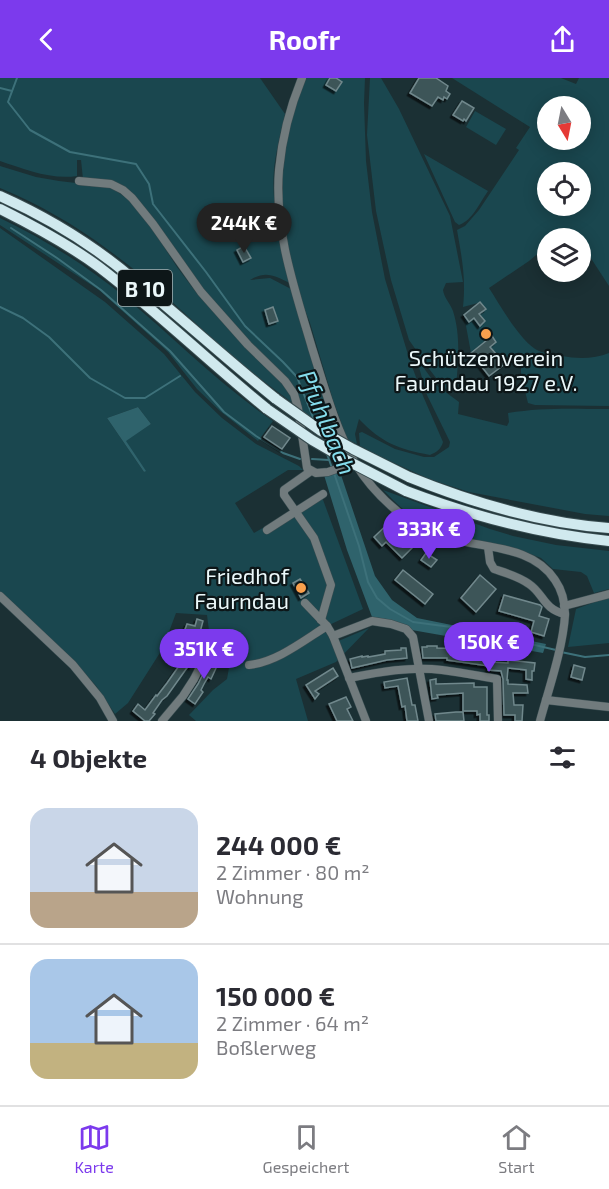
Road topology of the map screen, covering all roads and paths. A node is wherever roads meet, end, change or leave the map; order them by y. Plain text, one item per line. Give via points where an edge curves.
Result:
1 (303, 78) edge
2 (79, 181) dead end
3 (0, 196) edge
4 (0, 209) edge
5 (355, 463) junction
6 (311, 471) junction
7 (323, 494) dead end
8 (296, 512) junction
9 (609, 528) edge
10 (267, 530) dead end
11 (609, 541) edge
12 (488, 547) junction
13 (609, 594) edge
14 (0, 596) edge
15 (305, 603) dead end
16 (565, 610) junction
17 (321, 620) junction
18 (327, 626) junction
19 (333, 636) junction
20 (208, 651) dead end
21 (249, 665) dead end
22 (419, 669) junction
23 (348, 678) junction
24 (546, 700) junction
25 (609, 707) edge
26 (113, 721) edge
27 (162, 721) edge
28 (366, 721) edge
29 (429, 721) edge
30 (498, 721) edge
31 (540, 721) edge

1 - 5 street via 291,107 279,171 281,228 319,371
2 - 6 street via 111,184 132,198 201,292 285,381 294,394 307,468
3 - 9 highway, B 10, bridge via 33,212 112,263 276,399 353,449 443,491 565,523
4 - 11 highway, B 10, bridge via 97,266 267,409 350,462 406,491 468,513 516,526
5 - 6 street via 328,472
5 - 12 street via 374,489 409,520 449,538
6 - 8 street via 284,490
7 - 8 street
8 - 10 street
8 - 17 street via 314,538 331,585
12 - 16 street via 538,562 556,581
12 - 16 street via 494,569 531,585 558,612
13 - 16 street
14 - 26 street via 73,665
15 - 17 street
16 - 24 street
17 - 18 street
18 - 19 street
18 - 21 street via 278,656
19 - 22 street via 372,621 406,629 413,637
19 - 23 street
20 - 27 street via 183,696
22 - 23 street
22 - 29 street
22 - 30 street via 497,679
23 - 28 street
24 - 25 street
24 - 31 street

